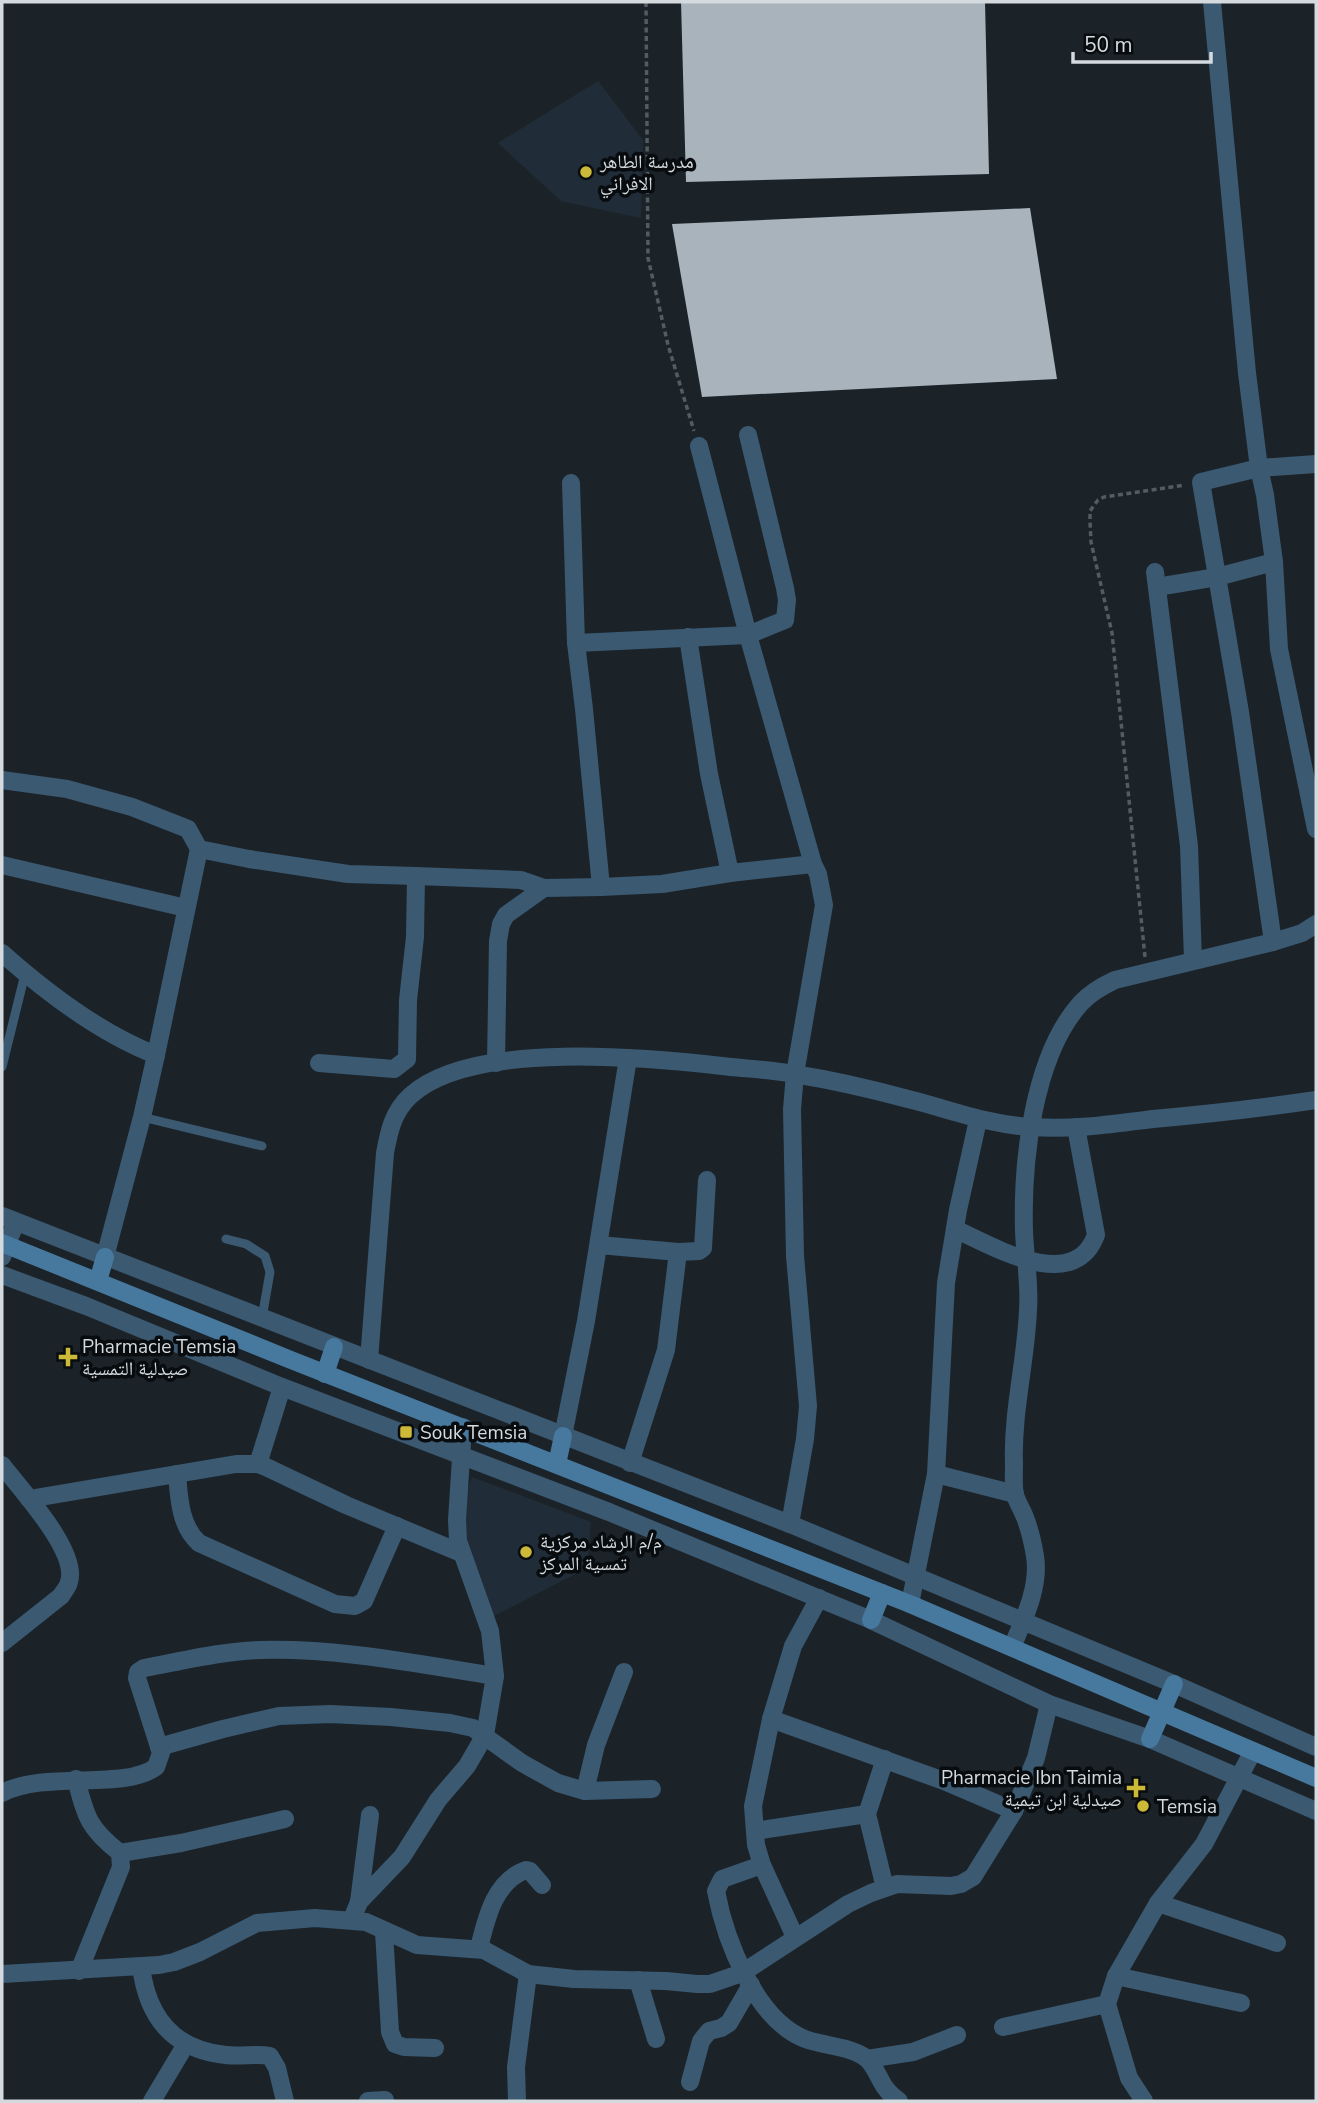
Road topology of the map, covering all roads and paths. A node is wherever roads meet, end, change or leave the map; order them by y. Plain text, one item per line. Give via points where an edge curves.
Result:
1 (646, 2) edge
2 (1212, 2) edge
3 (748, 435) dead end
4 (699, 446) joint
5 (1316, 464) edge
6 (1259, 468) junction
7 (1201, 482) junction
8 (571, 483) dead end
9 (1274, 562) junction
10 (1217, 577) junction
11 (748, 635) junction
12 (688, 637) junction
13 (576, 643) junction
14 (2, 780) edge
15 (1316, 829) edge
16 (199, 849) junction
17 (813, 864) junction
18 (2, 865) edge
19 (730, 873) junction
20 (416, 876) junction
21 (601, 887) junction
22 (544, 888) junction
23 (187, 908) junction
24 (1316, 924) edge
25 (1273, 942) junction
26 (2, 953) edge
27 (1194, 960) junction
28 (1146, 971) junction
29 (25, 974) junction
30 (156, 1055) junction
31 (628, 1058) junction
32 (319, 1063) dead end
33 (496, 1063) junction
34 (2, 1067) edge
35 (795, 1074) junction
36 (1316, 1100) edge
37 (142, 1117) junction
38 (978, 1120) junction
39 (1030, 1128) junction
40 (1076, 1128) junction
41 (262, 1146) dead end
42 (707, 1180) dead end
43 (9, 1219) edge
44 (955, 1229) junction
45 (226, 1239) dead end
46 (599, 1245) junction
47 (3, 1248) edge
48 (678, 1252) junction
49 (105, 1257) junction
50 (1026, 1261) junction
51 (2, 1275) edge
52 (98, 1281) junction
53 (262, 1318) junction
54 (334, 1347) junction
55 (369, 1360) junction
56 (325, 1374) junction
57 (282, 1387) junction
58 (463, 1427) junction
59 (563, 1436) junction
60 (461, 1457) junction
61 (630, 1463) junction
62 (258, 1464) junction
63 (557, 1464) junction
64 (2, 1465) edge
65 (177, 1474) junction
66 (936, 1474) junction
67 (1015, 1494) junction
68 (29, 1499) junction
69 (790, 1524) junction
70 (397, 1526) junction
71 (461, 1553) junction
72 (916, 1578) junction
73 (882, 1592) junction
74 (820, 1598) junction
75 (910, 1604) junction
76 (871, 1620) junction
77 (1023, 1621) junction
78 (5, 1635) edge
79 (1012, 1647) junction
80 (624, 1672) dead end
81 (495, 1676) junction
82 (1174, 1684) junction
83 (1049, 1704) junction
84 (1162, 1712) junction
85 (771, 1719) junction
86 (485, 1735) junction
87 (1150, 1739) junction
88 (1316, 1746) edge
89 (159, 1748) junction
90 (1253, 1751) junction
91 (885, 1759) junction
92 (1239, 1777) junction
93 (1316, 1778) edge
94 (76, 1779) junction
95 (652, 1789) dead end
96 (585, 1791) junction
97 (2, 1793) edge
98 (1014, 1811) junction
99 (1316, 1811) edge
100 (866, 1814) junction
101 (370, 1815) dead end
102 (285, 1819) dead end
103 (755, 1831) junction
104 (120, 1853) junction
105 (762, 1864) junction
106 (542, 1885) dead end
107 (885, 1888) junction
108 (1158, 1903) junction
109 (355, 1911) junction
110 (384, 1932) junction
111 (795, 1937) junction
112 (1277, 1943) dead end
113 (479, 1948) junction
114 (141, 1966) junction
115 (79, 1971) junction
116 (2, 1974) edge
117 (528, 1975) junction
118 (1116, 1976) junction
119 (747, 1979) junction
120 (638, 1980) junction
121 (1241, 2003) dead end
122 (1107, 2004) junction
123 (1003, 2026) dead end
124 (957, 2035) dead end
125 (656, 2039) dead end
126 (186, 2044) junction
127 (435, 2048) dead end
128 (867, 2059) junction
129 (690, 2082) dead end
130 (152, 2101) edge
131 (285, 2101) edge
132 (368, 2101) edge
133 (386, 2101) edge
134 (517, 2101) edge
135 (899, 2101) edge
136 (1144, 2101) edge

1 - 4 path via 648,258
2 - 6 street
3 - 11 street via 785,588 787,614 785,620
4 - 11 street
5 - 6 street
6 - 7 street
6 - 9 street
7 - 10 street
7 - 28 path via 1104,497 1090,511 1091,542 1112,633
8 - 13 street
9 - 10 street
9 - 15 street via 1279,649
10 - 25 street
10 - 27 street via 1156,580 1189,846
11 - 12 street
11 - 17 street
12 - 13 street
12 - 19 street
13 - 21 street
14 - 16 street via 67,789 132,807 188,829
16 - 20 street via 348,874
16 - 23 street
17 - 19 street
17 - 35 street via 824,905
18 - 23 street
19 - 21 street via 662,884
20 - 22 street via 521,880
20 - 32 street via 407,1059 394,1069
21 - 22 street
22 - 33 street via 514,908 501,924
23 - 30 street
24 - 25 street
25 - 27 street
26 - 29 street
27 - 28 street
28 - 39 street via 1096,990 1066,1022 1049,1057
29 - 30 street via 130,1045
29 - 34 lane
30 - 37 street
31 - 33 street
31 - 35 street
31 - 46 street
33 - 55 street via 431,1082 397,1110 385,1153
35 - 38 street
35 - 69 street via 795,1256 808,1406
36 - 40 street
37 - 41 lane
37 - 49 street
38 - 39 street
38 - 44 street
39 - 40 street
39 - 50 street
40 - 50 street via 1096,1235 1091,1247 1063,1265
42 - 48 street via 703,1248
43 - 47 street
43 - 49 street
44 - 50 street
44 - 66 street via 946,1283
45 - 53 lane via 265,1256 270,1272
46 - 48 street
46 - 59 street
47 - 52 main road
48 - 61 street via 666,1350
49 - 52 main road
49 - 53 street
50 - 67 street via 1028,1308 1013,1451
51 - 57 street
52 - 56 main road
53 - 54 street
54 - 55 street
54 - 56 main road
55 - 59 street
56 - 58 main road
57 - 60 street
57 - 62 street
58 - 60 street
58 - 63 main road
59 - 61 street
59 - 63 main road
60 - 71 street via 457,1520
60 - 74 street
61 - 69 street
62 - 65 street
62 - 70 street
63 - 73 main road
64 - 68 street
65 - 68 street
65 - 70 street via 185,1520 199,1543 335,1604 355,1606 364,1601
66 - 67 street
66 - 72 street
67 - 77 street via 1035,1558 1031,1598
68 - 78 street via 62,1546 70,1581 61,1596
69 - 72 street
70 - 71 street
71 - 81 street via 490,1631
72 - 75 street
72 - 77 street
73 - 75 main road
73 - 76 main road
74 - 76 street
74 - 85 street via 793,1646
75 - 79 main road
76 - 83 street
77 - 79 street
77 - 82 street
79 - 84 main road
80 - 96 street via 596,1745
81 - 86 street
81 - 89 street via 374,1657 290,1650 238,1652 144,1668 137,1678
82 - 84 main road
82 - 88 street
83 - 87 street
83 - 98 street via 1036,1758
84 - 87 main road
84 - 90 main road
85 - 91 street
85 - 103 street via 753,1806
86 - 89 street via 437,1722 306,1714 279,1716
86 - 96 street via 522,1763 558,1783
86 - 109 street via 402,1857
87 - 92 street
89 - 94 street via 159,1764 149,1772
90 - 92 street
90 - 93 main road
91 - 98 street
91 - 100 street
92 - 99 street
92 - 108 street via 1204,1844
94 - 97 street via 30,1783
94 - 104 street via 91,1827
95 - 96 street
98 - 107 street via 973,1877 951,1886 897,1884
100 - 103 street
100 - 107 street
101 - 109 street
102 - 104 street
103 - 105 street
104 - 115 street via 121,1867
105 - 111 street
105 - 119 street via 722,1879 716,1891 728,1938
106 - 113 street via 526,1870 505,1885 490,1907
107 - 111 street via 848,1904
108 - 112 street
108 - 118 street
109 - 110 street
109 - 114 street via 257,1923 189,1957
110 - 113 street via 417,1945
110 - 127 street via 390,2032 395,2044
111 - 119 street
113 - 117 street
114 - 115 street
114 - 126 street via 151,2008 166,2029
115 - 116 street
117 - 120 street
117 - 134 street via 516,2067
118 - 121 street
118 - 122 street
119 - 120 street via 710,1984
119 - 128 street via 774,2016 803,2039
119 - 129 street via 729,2022 709,2031 701,2041
120 - 125 street
122 - 123 street
122 - 136 street via 1129,2078
124 - 128 street via 913,2052
126 - 130 street
126 - 131 street via 215,2054 270,2056
128 - 135 street
132 - 133 street

